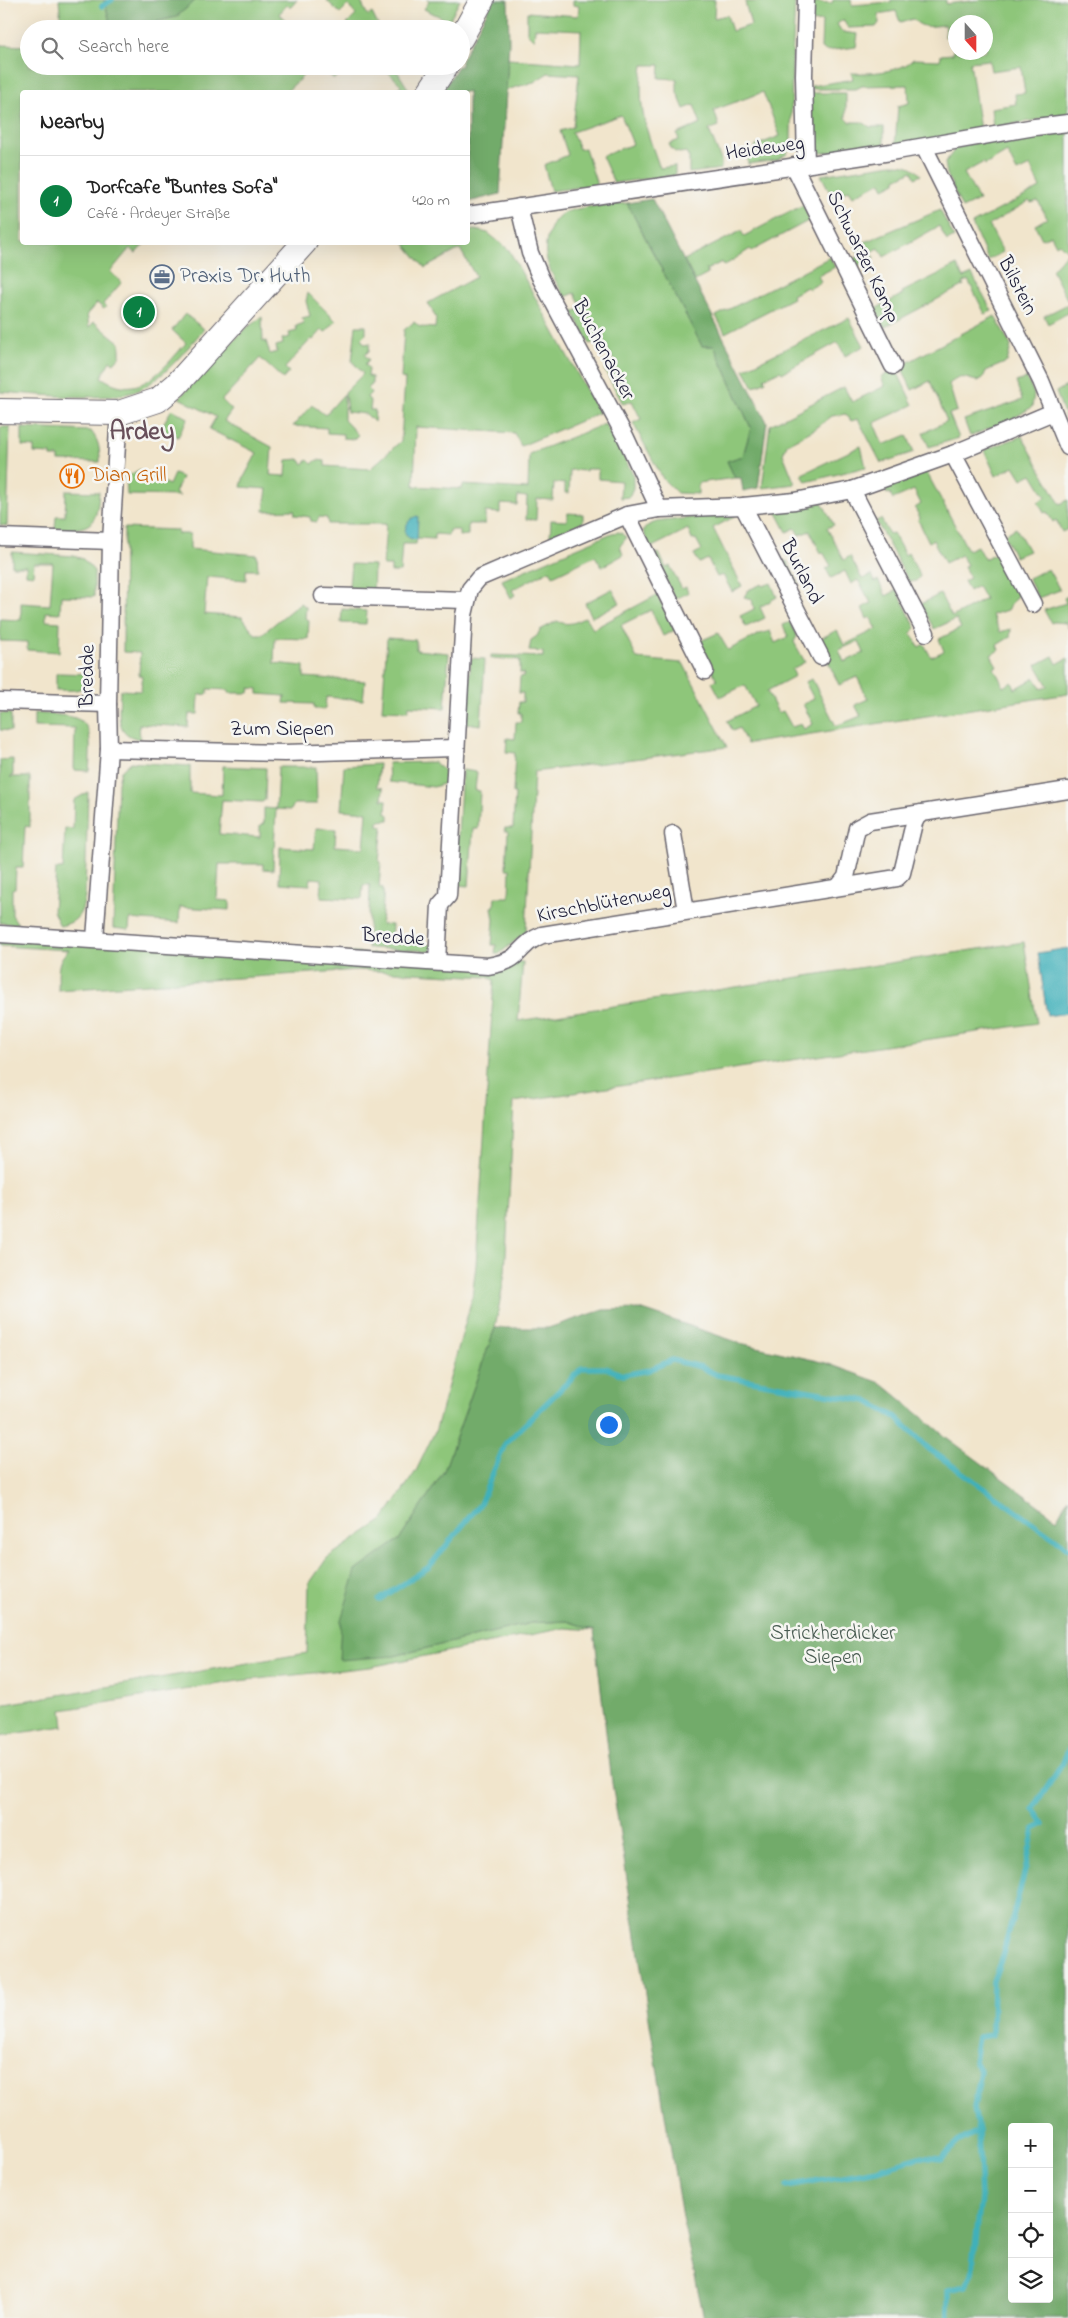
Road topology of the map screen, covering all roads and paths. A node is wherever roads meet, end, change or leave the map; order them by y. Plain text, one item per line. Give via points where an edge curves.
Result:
1 (482, 0) edge
2 (806, 0) edge
3 (470, 22) edge
4 (440, 75) edge
5 (430, 90) edge
6 (1068, 124) edge
7 (924, 147) junction
8 (800, 166) junction
9 (519, 207) junction
10 (470, 215) edge
11 (302, 245) edge
12 (893, 366) dead end
13 (0, 411) edge
14 (1053, 412) junction
15 (119, 413) junction
16 (1068, 447) edge
17 (953, 454) junction
18 (852, 490) junction
19 (743, 506) junction
20 (660, 509) junction
21 (626, 515) junction
22 (0, 537) edge
23 (111, 541) junction
24 (323, 596) dead end
25 (466, 600) junction
26 (1033, 604) dead end
27 (926, 633) dead end
28 (821, 657) dead end
29 (704, 670) dead end
30 (0, 701) edge
31 (108, 704) junction
32 (455, 748) junction
33 (109, 749) junction
34 (1068, 790) edge
35 (922, 813) junction
36 (673, 834) dead end
37 (839, 886) junction
38 (686, 911) junction
39 (0, 934) edge
40 (96, 939) junction
41 (508, 960) joint
42 (437, 962) junction

1 - 3 main road
2 - 8 street
4 - 5 main road
6 - 7 street, Heideweg
7 - 8 street, Heideweg
7 - 14 street, Bilstein via 1041,381
8 - 9 street, Heideweg
8 - 12 street, Schwarzer Kamp
9 - 10 street, Heideweg
9 - 20 street, Buchenacker via 530,253 541,279
11 - 15 main road via 176,385 158,400
13 - 15 main road
14 - 16 street, Bilstein
14 - 17 street
15 - 23 street, Bredde
17 - 18 street
17 - 26 street
18 - 19 street via 795,501
18 - 27 street
19 - 20 street
19 - 28 street, Burland
20 - 21 street
21 - 25 street via 479,578
21 - 29 street
22 - 23 street
23 - 31 street, Bredde
24 - 25 street
25 - 32 street
30 - 31 street
31 - 33 street, Bredde
32 - 33 street, Zum Siepen via 285,753
32 - 42 street via 448,896 440,906
33 - 40 street, Bredde
34 - 35 street
35 - 37 street via 870,821 857,828 846,877
35 - 37 street, Kirschblütenweg via 914,823 900,877
36 - 38 street, Kirschblütenweg
37 - 38 street, Kirschblütenweg
38 - 41 street, Kirschblütenweg via 542,935 525,944 517,955
39 - 40 street, Bredde
40 - 42 street, Bredde
41 - 42 street, Bredde via 488,966

